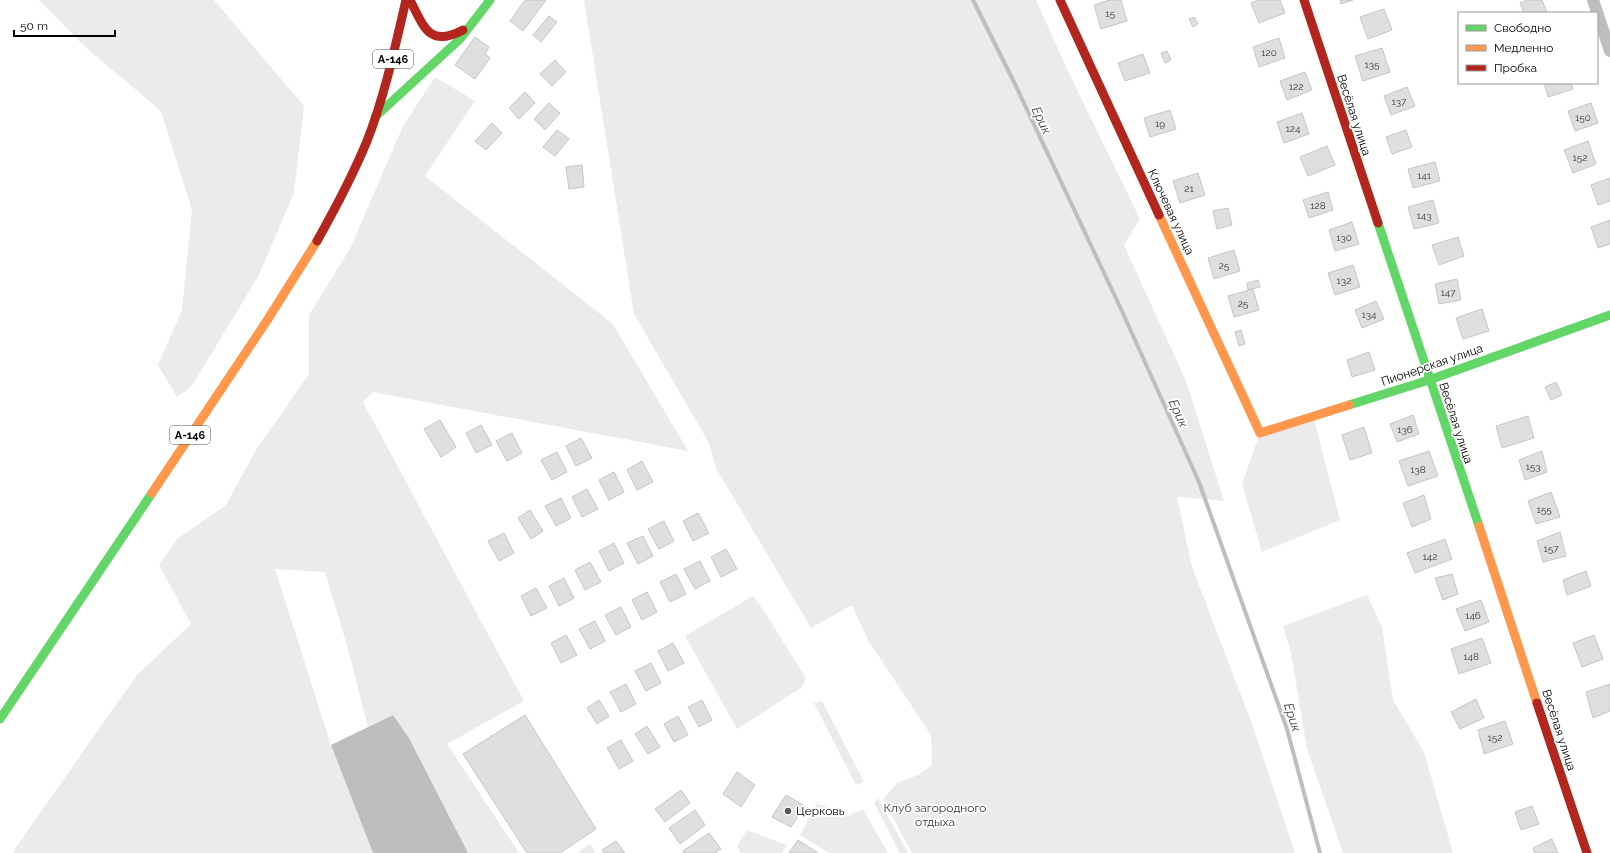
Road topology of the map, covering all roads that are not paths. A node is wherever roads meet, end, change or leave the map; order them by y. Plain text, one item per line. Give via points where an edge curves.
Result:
1 (406, 0) edge
2 (410, 0) edge
3 (490, 0) edge
4 (1060, 0) edge
5 (1304, 0) edge
6 (1593, 0) edge
7 (1597, 12) edge
8 (1598, 15) edge
9 (472, 24) junction
10 (1610, 51) edge
11 (375, 117) junction
12 (1610, 315) edge
13 (1429, 380) junction
14 (1260, 433) joint
15 (0, 719) edge
16 (1587, 853) edge

1 - 11 main road, А-146 via 394,57
2 - 9 main road via 432,36 443,39
3 - 9 main road
4 - 14 main road, Ключевая улица
5 - 13 main road, Весёлая улица
6 - 7 street
8 - 10 street
9 - 11 main road via 460,39
11 - 15 main road, А-146 via 343,192 301,267
12 - 13 main road, Пионерская улица
13 - 14 main road, Пионерская улица
13 - 16 main road, Весёлая улица

